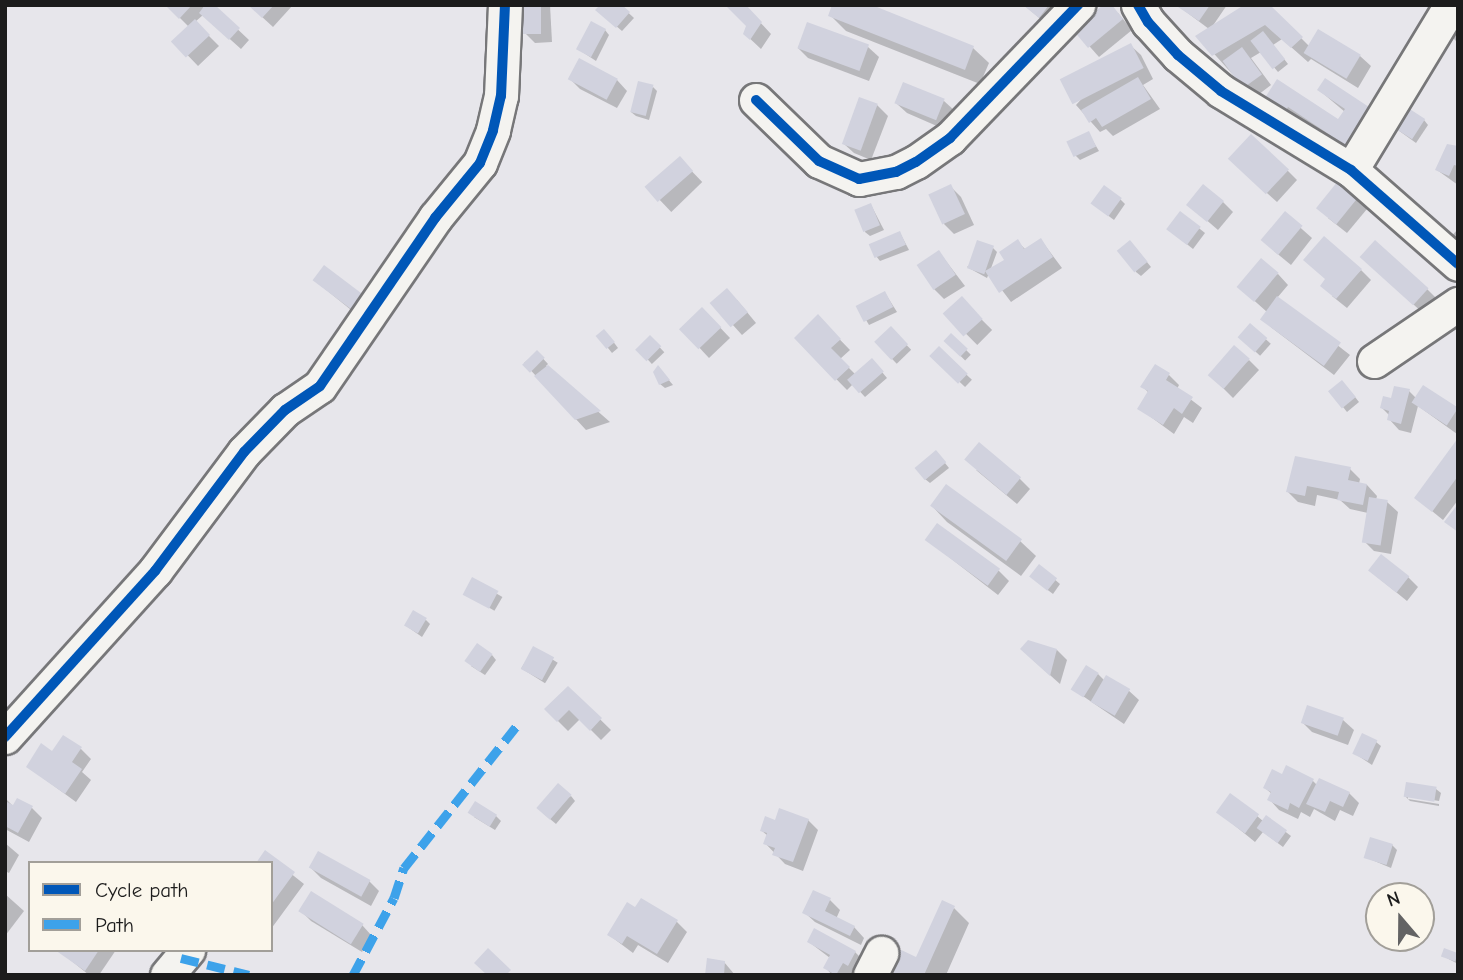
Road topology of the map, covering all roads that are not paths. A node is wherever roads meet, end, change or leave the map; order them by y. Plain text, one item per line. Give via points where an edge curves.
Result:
1 (505, 5) edge
2 (1078, 5) edge
3 (1138, 5) edge
4 (1451, 5) edge
5 (756, 100) dead end
6 (1351, 170) junction
7 (1458, 264) edge
8 (1458, 304) edge
9 (1374, 361) dead end
10 (5, 737) edge
11 (186, 952) edge
12 (167, 975) edge

1 - 10 street via 501,96 480,163 435,218 320,386 285,410 244,452 155,571
2 - 5 street via 950,138 895,172 859,179 819,161
3 - 6 street via 1178,55 1221,91
4 - 6 street
6 - 7 street
8 - 9 street
11 - 12 street

